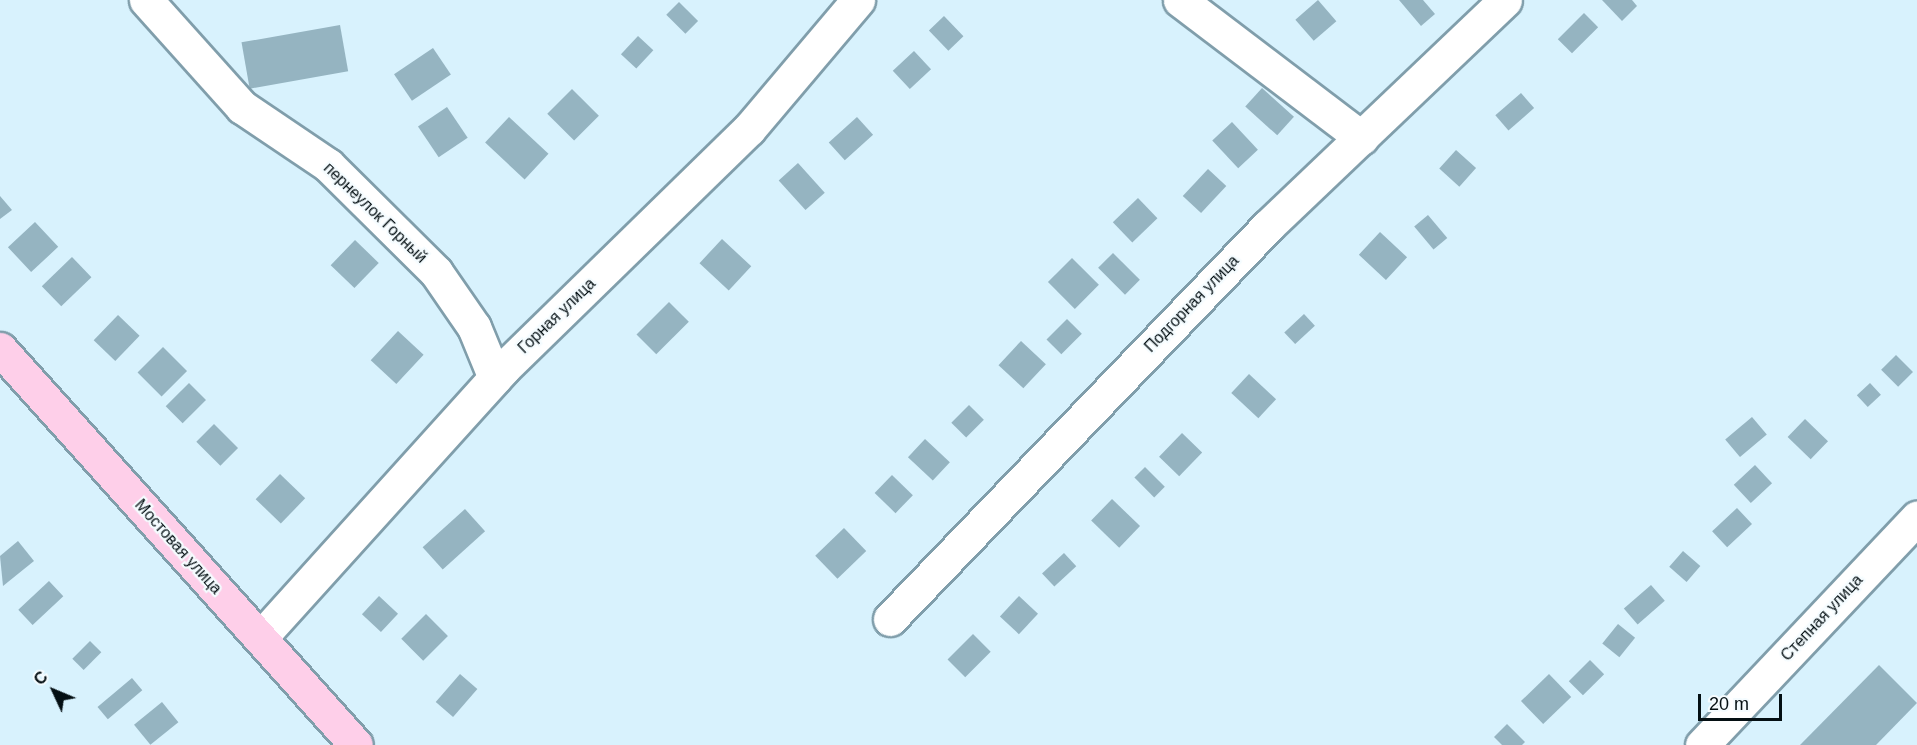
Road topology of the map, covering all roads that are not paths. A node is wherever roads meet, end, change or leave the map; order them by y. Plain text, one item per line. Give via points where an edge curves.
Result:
1 (146, 0) edge
2 (858, 0) edge
3 (1180, 0) edge
4 (1505, 0) edge
5 (1362, 138) junction
6 (0, 349) edge
7 (495, 378) junction
8 (1917, 518) edge
9 (890, 619) dead end
10 (260, 638) junction
11 (356, 745) edge
12 (1702, 745) edge

1 - 7 street, пернеулок Горный via 242,107 328,165 436,272 474,327
2 - 7 street, Горная улица via 749,129
3 - 5 street
4 - 5 street, Подгорная улица
5 - 9 street, Подгорная улица via 1268,225
6 - 10 main road, Мостовая улица
7 - 10 street, Горная улица
8 - 12 street, Степная улица
10 - 11 main road, Мостовая улица

